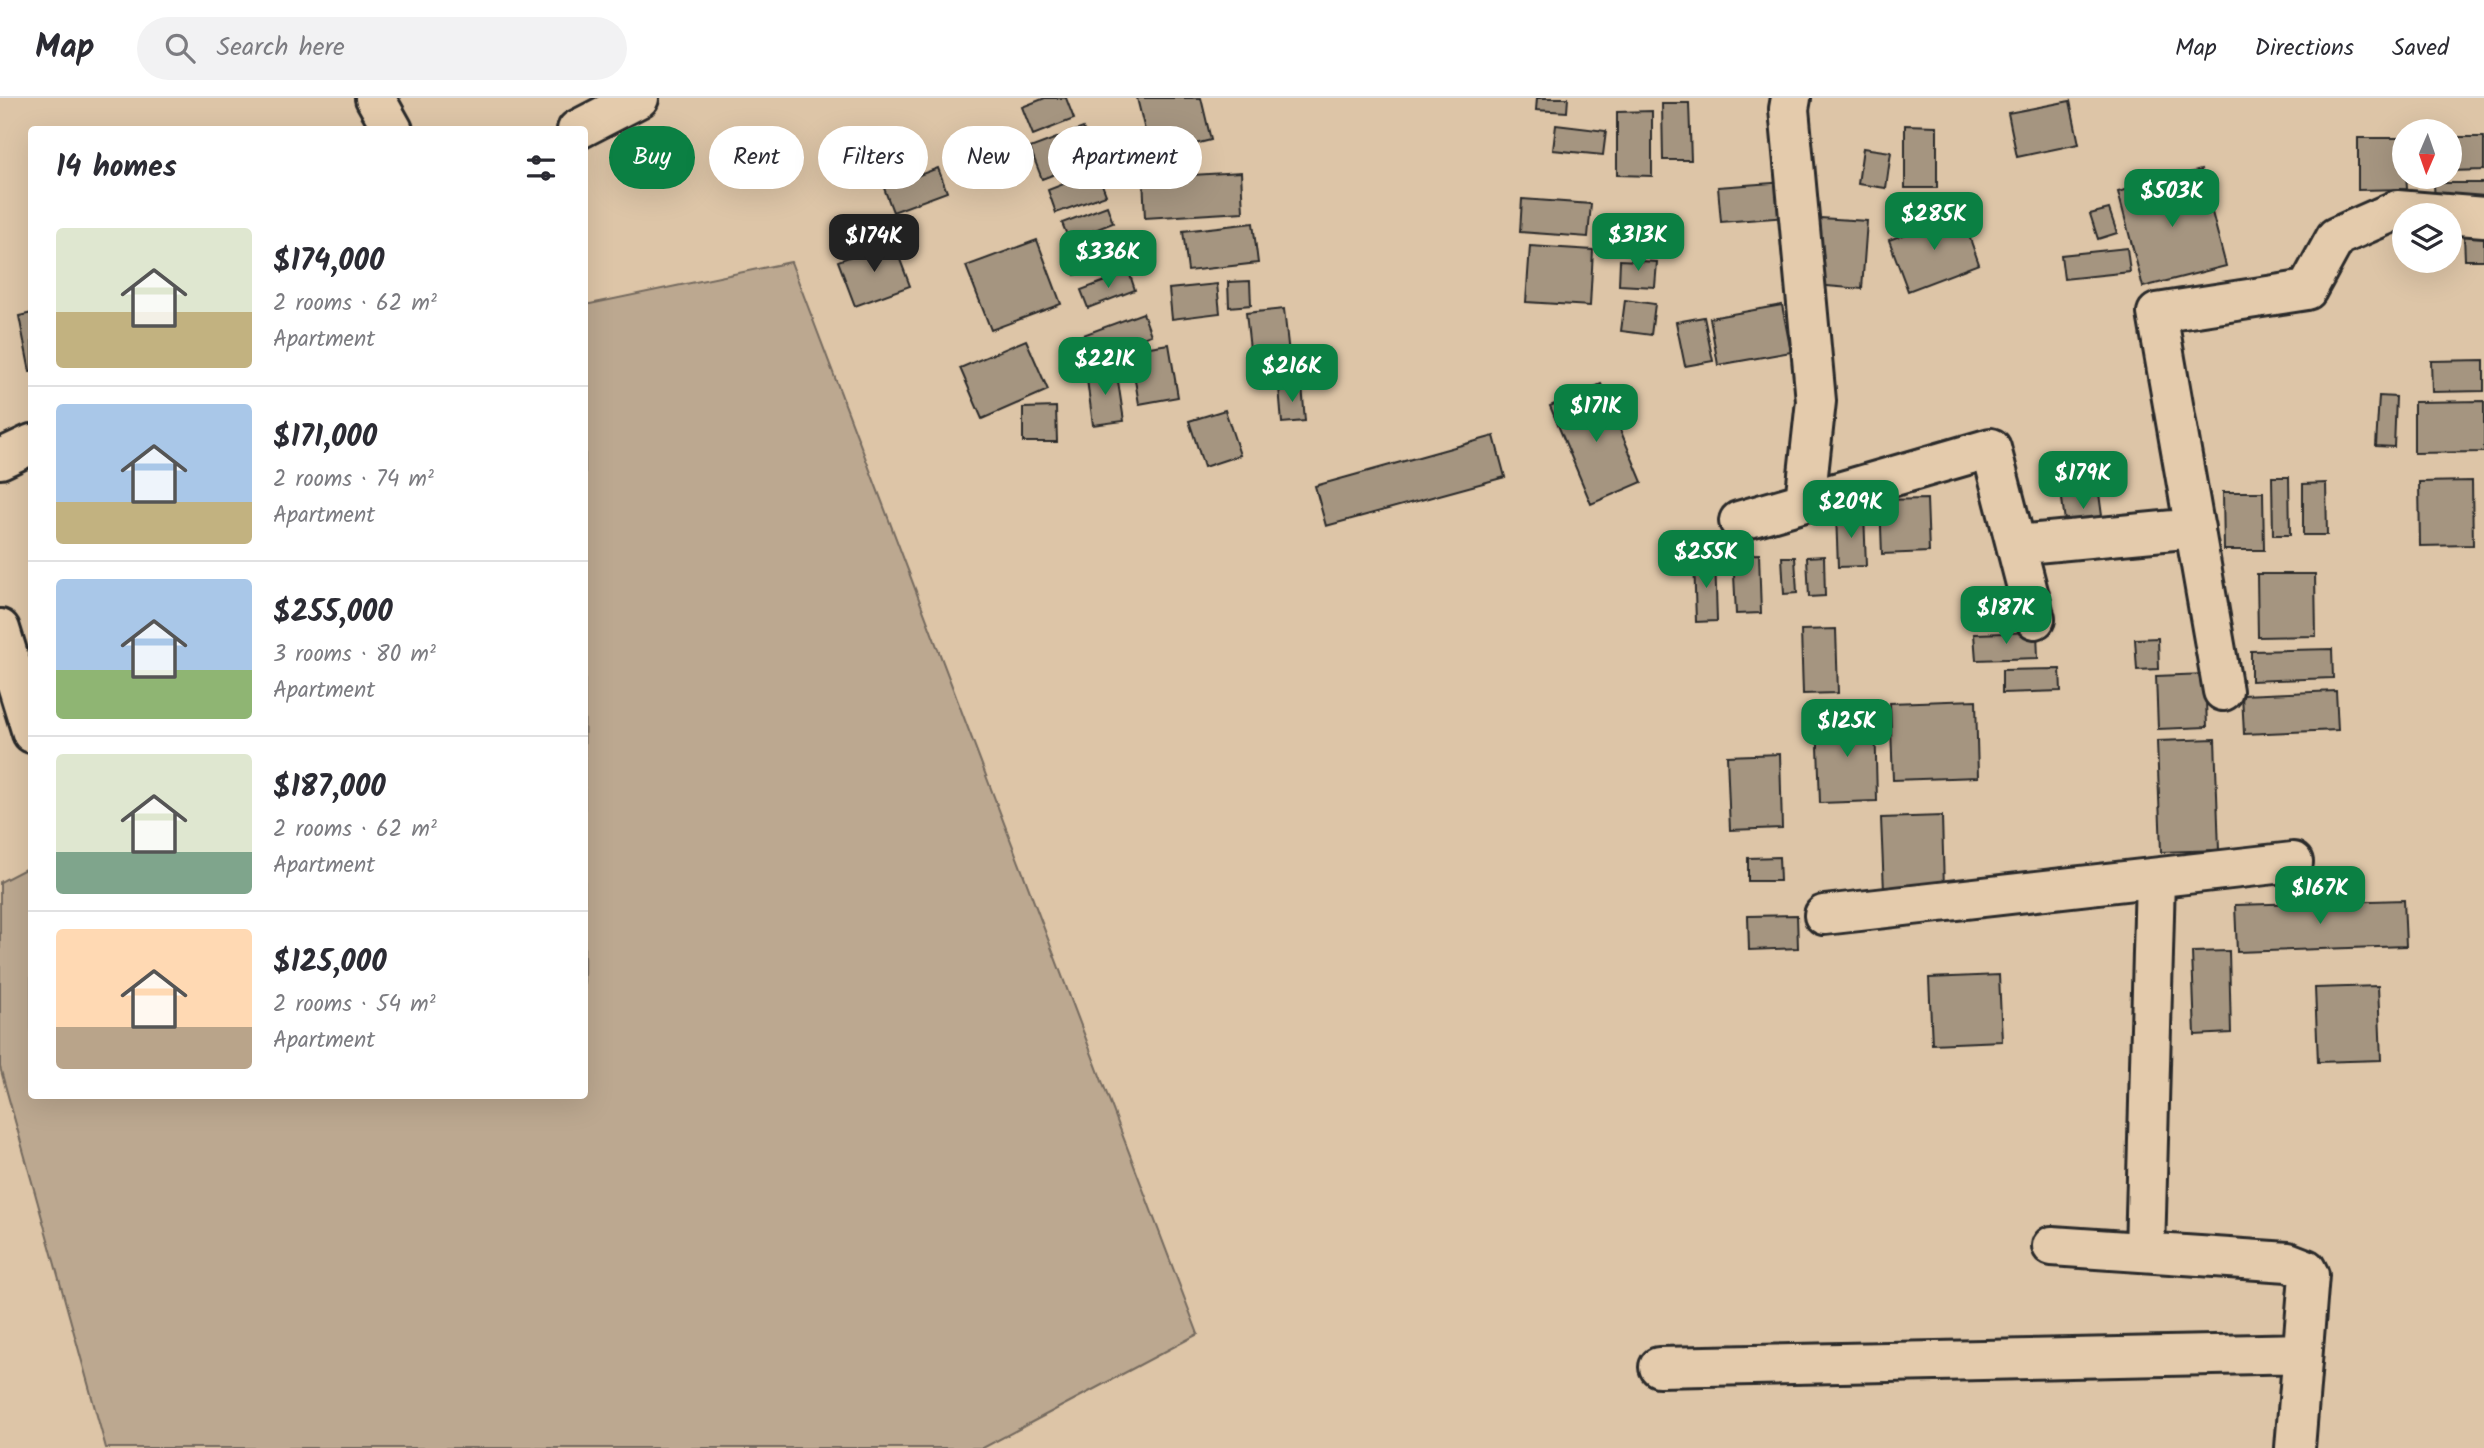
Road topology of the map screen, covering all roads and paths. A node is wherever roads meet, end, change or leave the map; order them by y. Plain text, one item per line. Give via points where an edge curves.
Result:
1 (375, 98) edge
2 (639, 98) edge
3 (1791, 98) edge
4 (391, 126) edge
5 (585, 126) edge
6 (2484, 217) edge
7 (28, 446) edge
8 (0, 459) edge
9 (1805, 502) junction
10 (1739, 521) dead end
11 (2195, 528) junction
12 (2016, 545) junction
13 (2035, 619) dead end
14 (0, 629) edge
15 (2223, 691) dead end
16 (28, 720) edge
17 (2292, 862) dead end
18 (2155, 878) junction
19 (1824, 915) dead end
20 (2052, 1246) dead end
21 (2145, 1252) junction
22 (2302, 1353) junction
23 (1659, 1367) dead end
24 (2295, 1448) edge

1 - 4 street
2 - 5 street
3 - 9 street via 1816,401
6 - 11 street via 2397,210 2336,237 2307,290 2157,313
7 - 8 street
9 - 10 street
9 - 12 street via 1991,448
11 - 12 street
11 - 15 street
12 - 13 street
14 - 16 street
17 - 18 street
18 - 19 street
18 - 21 street
20 - 21 street
21 - 22 street via 2288,1262 2306,1269
22 - 23 street
22 - 24 street

